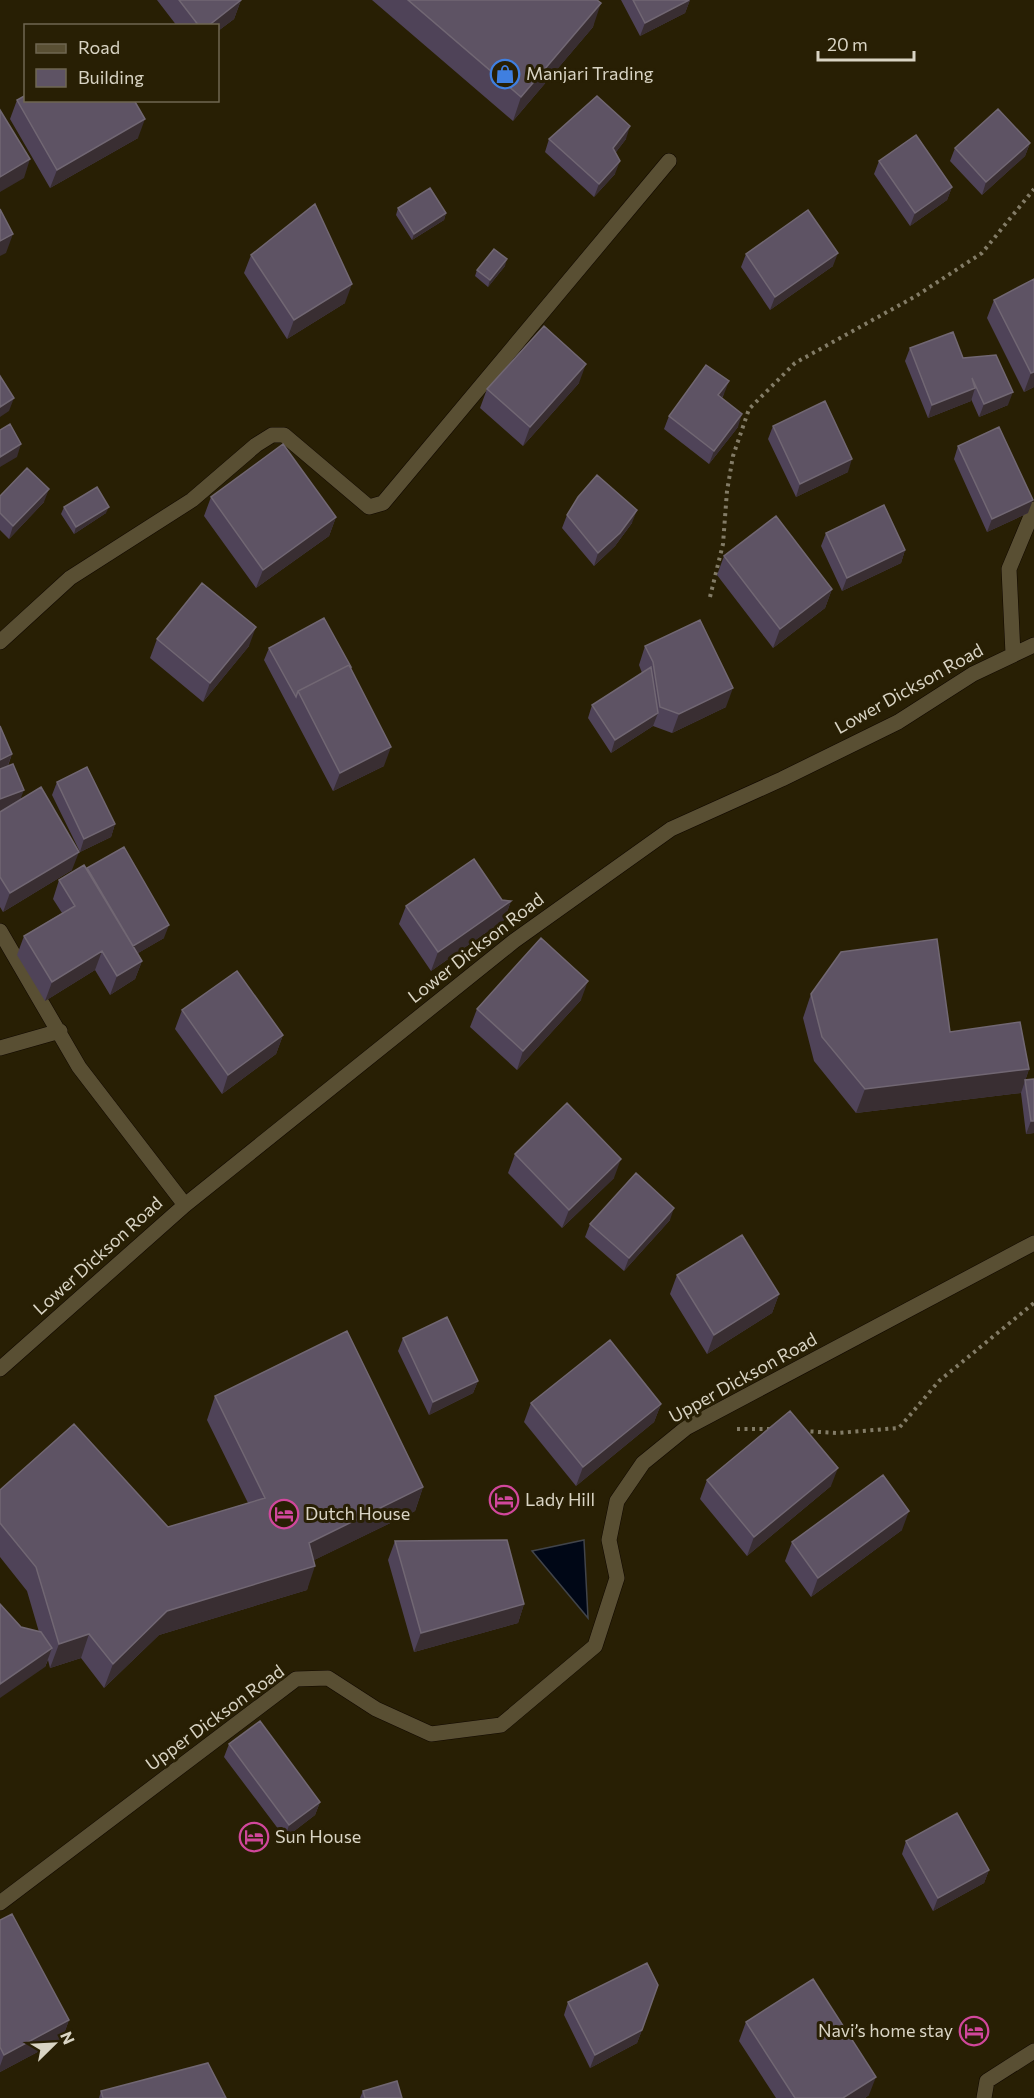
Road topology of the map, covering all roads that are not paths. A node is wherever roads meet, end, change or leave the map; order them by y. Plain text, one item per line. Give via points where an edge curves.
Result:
1 (669, 161) dead end
2 (1034, 509) edge
3 (0, 642) edge
4 (1034, 645) edge
5 (1013, 654) junction
6 (0, 931) edge
7 (60, 1031) junction
8 (0, 1048) edge
9 (185, 1205) junction
10 (1034, 1244) edge
11 (0, 1369) edge
12 (0, 1903) edge
13 (1034, 2051) edge
14 (984, 2098) edge

1 - 3 street via 383,503 369,507 284,435 272,435 192,500 70,578
2 - 5 street via 1009,568
4 - 5 street, Lower Dickson Road
5 - 9 street, Lower Dickson Road via 973,674 898,722 670,829 514,941
6 - 7 street
7 - 8 street
7 - 9 street via 78,1067
9 - 11 street, Lower Dickson Road
10 - 12 street, Upper Dickson Road via 686,1428 643,1463 617,1501 609,1540 617,1578 595,1646 501,1725 431,1734 376,1709 328,1678 296,1679
13 - 14 street via 987,2081

